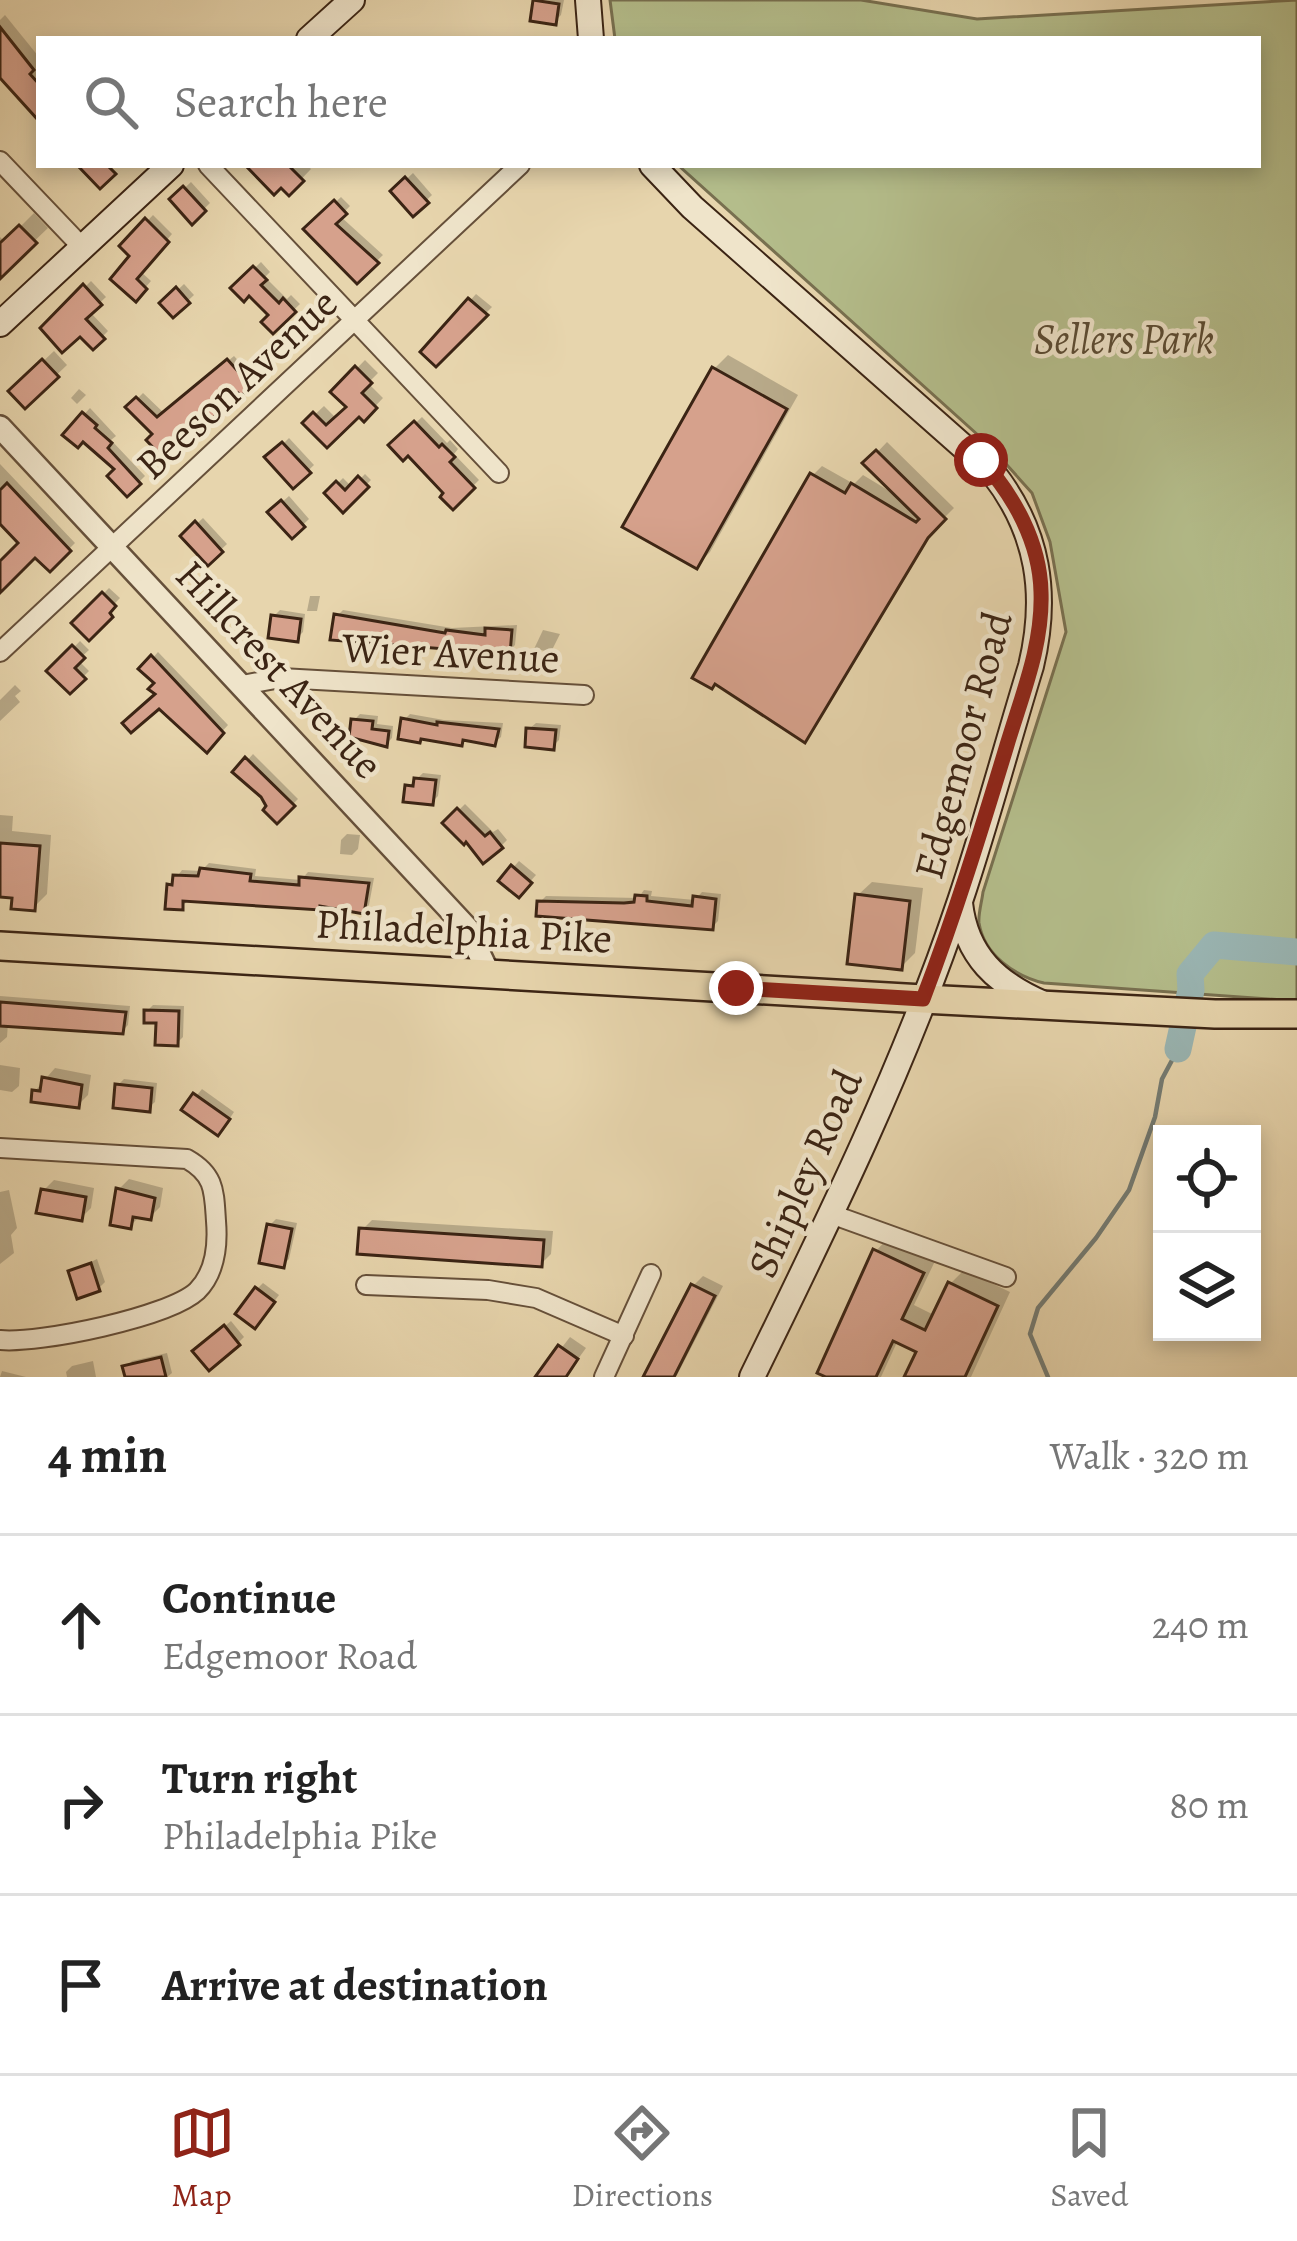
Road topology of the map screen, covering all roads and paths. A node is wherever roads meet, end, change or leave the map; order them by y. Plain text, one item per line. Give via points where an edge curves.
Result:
1 (352, 0) edge
2 (588, 0) edge
3 (312, 36) edge
4 (591, 36) edge
5 (0, 160) edge
6 (168, 168) edge
7 (211, 168) edge
8 (517, 168) edge
9 (655, 168) edge
10 (82, 248) junction
11 (355, 320) junction
12 (0, 324) edge
13 (0, 427) edge
14 (499, 473) dead end
15 (112, 548) junction
16 (0, 652) edge
17 (242, 685) junction
18 (584, 695) dead end
19 (960, 901) junction
20 (0, 946) edge
21 (489, 974) junction
22 (923, 999) junction
23 (1046, 1004) junction
24 (1297, 1014) edge
25 (0, 1148) edge
26 (831, 1214) junction
27 (651, 1274) dead end
28 (1006, 1277) dead end
29 (366, 1285) dead end
30 (623, 1336) junction
31 (0, 1340) edge
32 (604, 1377) edge
33 (752, 1377) edge

1 - 3 main road
2 - 4 main road
5 - 10 street
6 - 10 main road
7 - 11 street
8 - 11 street, Beeson Avenue
9 - 19 main road, Edgemoor Road via 981,460 1029,535 1040,578 1040,631
10 - 12 main road
11 - 14 street
11 - 15 street, Beeson Avenue
13 - 15 street, Hillcrest Avenue
15 - 16 street, Beeson Avenue
15 - 17 street, Hillcrest Avenue
17 - 18 street, Wier Avenue via 281,678
17 - 21 street, Hillcrest Avenue via 467,928
19 - 22 main road, Edgemoor Road
19 - 23 main road via 978,958
20 - 21 main road, Philadelphia Pike
21 - 22 main road, Philadelphia Pike
22 - 23 main road, Philadelphia Pike
22 - 26 main road, Shipley Road
23 - 24 main road, Philadelphia Pike
25 - 31 street via 187,1159 214,1183 216,1250 200,1289 177,1305 59,1336
26 - 28 street
26 - 33 main road, Shipley Road
27 - 30 street
29 - 30 street via 536,1298
30 - 32 street

